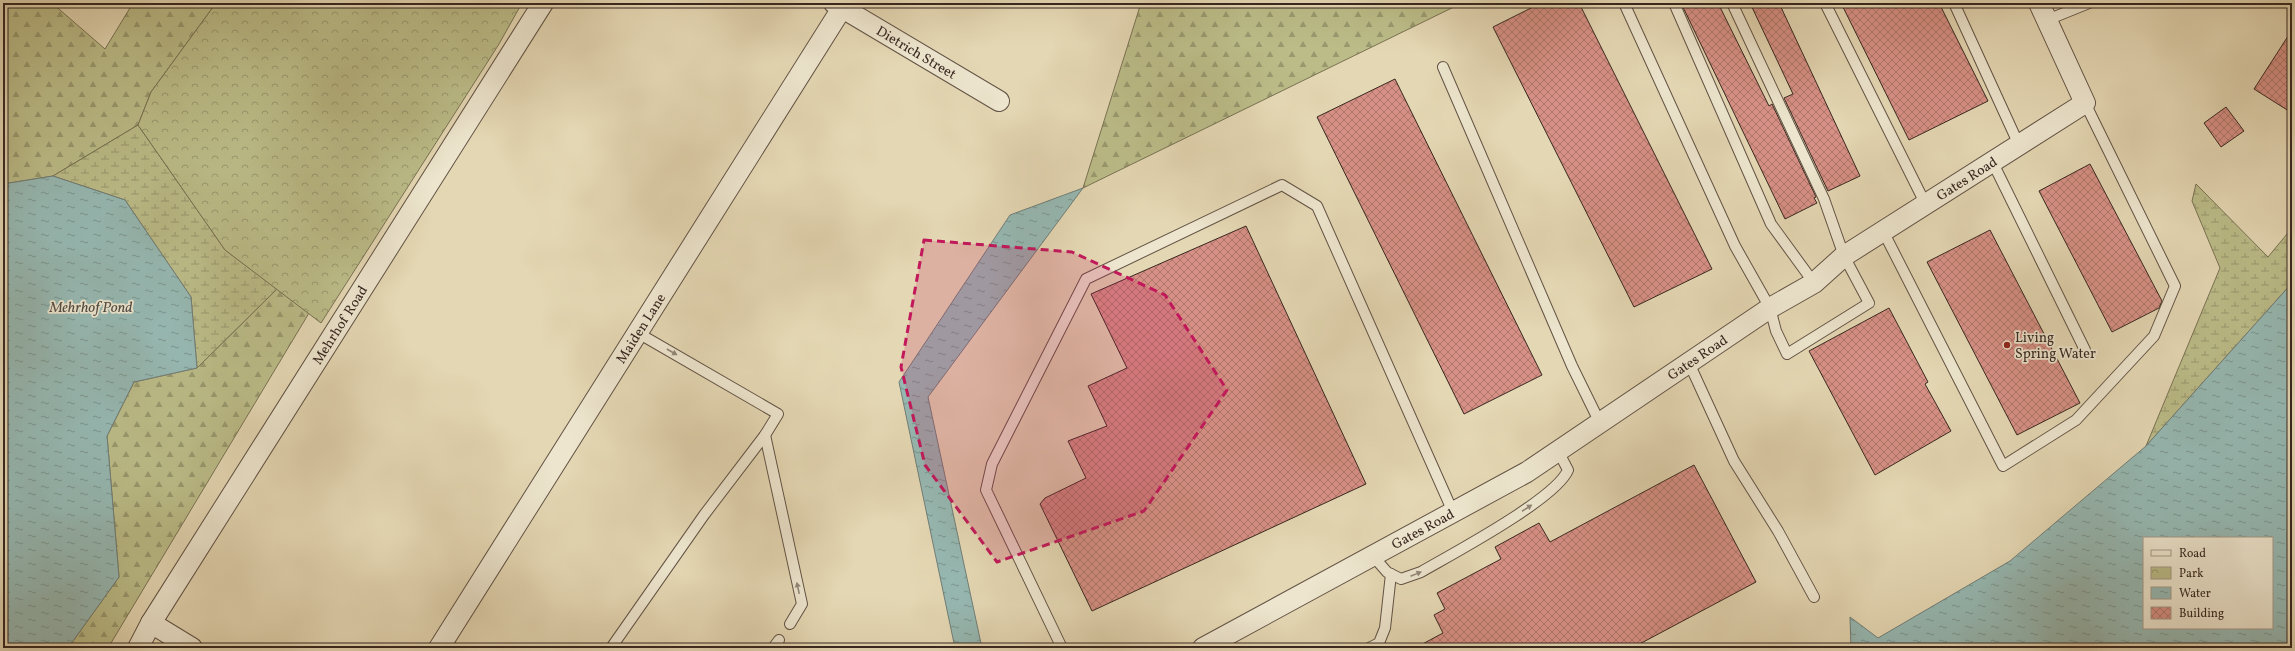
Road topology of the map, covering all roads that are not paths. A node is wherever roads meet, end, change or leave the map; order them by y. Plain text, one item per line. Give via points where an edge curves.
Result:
1 (543, 3) edge
2 (1624, 3) edge
3 (1674, 3) edge
4 (1732, 3) edge
5 (1825, 3) edge
6 (1954, 3) edge
7 (2090, 3) edge
8 (838, 6) edge
9 (2043, 12) edge
10 (1443, 67) dead end
11 (999, 101) dead end
12 (2086, 103) junction
13 (2019, 145) junction
14 (1992, 161) junction
15 (1925, 203) junction
16 (1883, 231) junction
17 (1844, 256) junction
18 (1814, 283) junction
19 (1770, 308) junction
20 (638, 332) junction
21 (2085, 350) dead end
22 (1689, 363) junction
23 (1600, 423) junction
24 (765, 435) junction
25 (1558, 451) junction
26 (1453, 512) junction
27 (1373, 556) junction
28 (1391, 574) junction
29 (1814, 597) dead end
30 (151, 623) junction
31 (790, 624) dead end
32 (138, 648) edge
33 (192, 648) edge
34 (439, 648) edge
35 (611, 648) edge
36 (1062, 648) edge
37 (1203, 648) edge
38 (1369, 648) edge

1 - 30 street, Mehrhof Road
2 - 19 lane via 1735,246
3 - 18 lane via 1771,224
4 - 17 lane via 1824,199
5 - 15 lane
6 - 13 lane
7 - 9 lane
8 - 11 street, Dietrich Street
8 - 20 street, Maiden Lane
9 - 12 street
10 - 23 lane via 1572,366
12 - 13 street, Gates Road
12 - 16 lane via 2175,286 2154,336 2076,420 2003,466
13 - 14 street, Gates Road
14 - 15 street, Gates Road
14 - 21 lane
15 - 16 street, Gates Road
16 - 17 street, Gates Road
17 - 18 street, Gates Road
17 - 19 lane via 1869,303 1787,354 1776,331
18 - 19 street, Gates Road
19 - 22 street, Gates Road
20 -> 24 lane via 778,414
20 - 34 street, Maiden Lane
22 - 23 street, Gates Road
22 - 29 lane via 1734,461 1778,531
23 - 25 street, Gates Road
31 -> 24 lane via 802,604
24 - 35 lane via 704,515
25 - 26 street, Gates Road via 1527,472
28 -> 25 lane via 1401,580 1421,572 1531,505 1565,476 1568,470
26 - 27 street, Gates Road
26 - 36 lane via 1317,206 1282,185 1086,279 992,464 986,490
27 - 28 lane
27 - 37 street, Gates Road
28 - 38 lane via 1385,628 1379,643
30 - 32 street, Mehrhof Road
30 - 33 street

